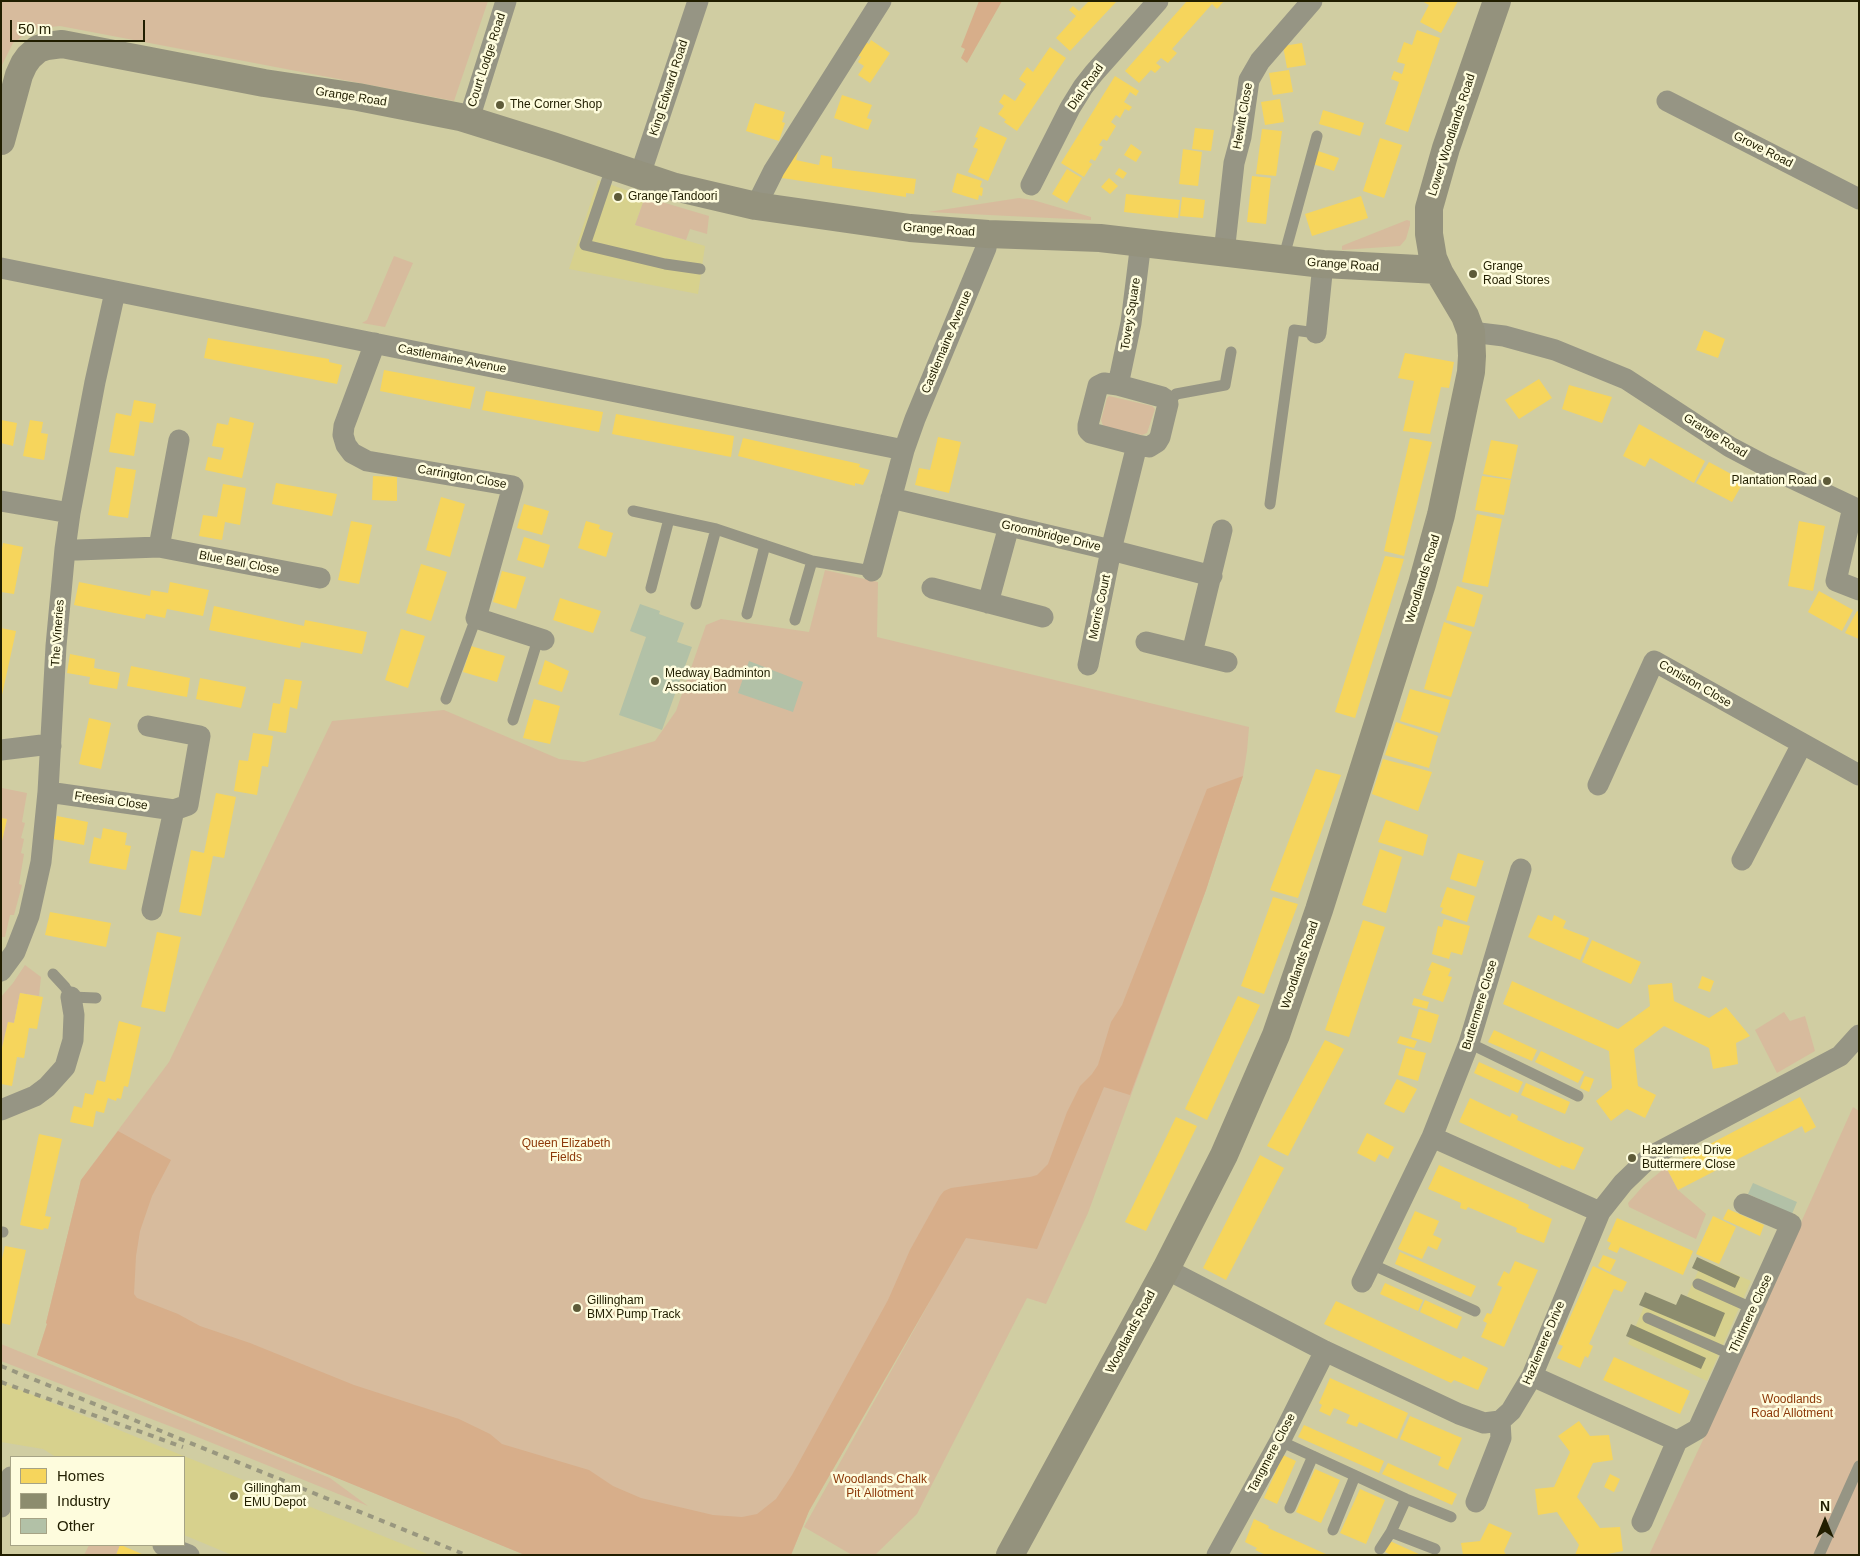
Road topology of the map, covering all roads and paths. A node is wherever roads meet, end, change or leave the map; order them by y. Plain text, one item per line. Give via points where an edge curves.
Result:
1 (506, 1) edge
2 (698, 1) edge
3 (881, 1) edge
4 (1158, 1) edge
5 (1312, 1) edge
6 (1497, 1) edge
7 (1667, 102) dead end
8 (469, 119) junction
9 (1316, 136) dead end
10 (1, 141) edge
11 (612, 166) junction
12 (640, 175) junction
13 (1030, 185) dead end
14 (1859, 199) edge
15 (756, 206) junction
16 (988, 234) junction
17 (1141, 242) junction
18 (1224, 253) junction
19 (1282, 260) junction
20 (1323, 264) junction
21 (1, 268) edge
22 (700, 269) dead end
23 (1438, 270) junction
24 (115, 292) junction
25 (1471, 332) junction
26 (1316, 333) joint
27 (375, 344) junction
28 (1231, 352) dead end
29 (1118, 385) junction
30 (1168, 404) junction
31 (179, 440) dead end
32 (1137, 444) junction
33 (904, 450) junction
34 (891, 498) junction
35 (1, 501) edge
36 (1270, 504) dead end
37 (1856, 508) edge
38 (634, 511) dead end
39 (70, 513) junction
40 (669, 519) junction
41 (1009, 526) junction
42 (716, 529) junction
43 (1222, 530) dead end
44 (765, 545) junction
45 (159, 547) junction
46 (65, 549) junction
47 (1112, 550) junction
48 (812, 561) junction
49 (872, 571) joint
50 (1212, 576) junction
51 (320, 578) dead end
52 (651, 588) dead end
53 (932, 588) dead end
54 (1859, 590) edge
55 (988, 603) junction
56 (696, 604) dead end
57 (747, 614) dead end
58 (476, 618) junction
59 (1043, 618) dead end
60 (795, 620) dead end
61 (541, 640) joint
62 (1146, 642) dead end
63 (1192, 653) junction
64 (1227, 662) dead end
65 (1088, 664) dead end
66 (446, 699) dead end
67 (513, 720) dead end
68 (148, 726) dead end
69 (1802, 744) junction
70 (51, 746) junction
71 (1, 750) edge
72 (1859, 775) edge
73 (1598, 785) dead end
74 (48, 792) junction
75 (174, 810) junction
76 (1742, 860) dead end
77 (1521, 869) dead end
78 (152, 910) dead end
79 (1, 971) edge
80 (53, 974) dead end
81 (71, 997) junction
82 (96, 998) dead end
83 (1859, 1036) edge
84 (1469, 1043) junction
85 (1578, 1096) dead end
86 (1, 1110) edge
87 (1432, 1137) junction
88 (1744, 1204) dead end
89 (1600, 1212) junction
90 (1166, 1269) junction
91 (1366, 1273) joint
92 (1698, 1284) dead end
93 (1754, 1309) junction
94 (1474, 1311) dead end
95 (1648, 1318) dead end
96 (1325, 1351) junction
97 (1732, 1355) junction
98 (1532, 1376) junction
99 (1500, 1421) junction
100 (1280, 1441) junction
101 (1678, 1441) junction
102 (1313, 1456) junction
103 (1859, 1466) edge
104 (1355, 1476) junction
105 (10, 1480) edge
106 (1406, 1499) junction
107 (1476, 1502) dead end
108 (1, 1507) edge
109 (1290, 1508) dead end
110 (1451, 1517) dead end
111 (1642, 1522) dead end
112 (1333, 1530) dead end
113 (1391, 1532) junction
114 (164, 1546) edge
115 (1380, 1549) dead end
116 (1434, 1549) dead end
117 (189, 1555) edge
118 (1010, 1555) edge
119 (1217, 1555) edge
120 (1819, 1555) edge

1 - 8 street, Court Lodge Road
2 - 12 street, King Edward Road
3 - 15 street via 774,170
4 - 13 street, Dial Road via 1083,87
5 - 18 street, Hewitt Close via 1260,61 1248,80
6 - 23 street, Lower Woodlands Road via 1431,199 1428,222
7 - 14 street, Grove Road
8 - 10 street, Grange Road via 59,44 36,50 24,64
8 - 11 street, Grange Road
9 - 19 lane
11 - 12 street, Grange Road
11 - 22 lane via 585,245
12 - 15 street, Grange Road via 684,190
15 - 16 street, Grange Road via 897,227
16 - 17 street, Grange Road
16 - 33 street, Castlemaine Avenue via 986,248
17 - 18 street, Grange Road
17 - 29 street, Tovey Square via 1131,323
18 - 19 street, Grange Road
19 - 20 street, Grange Road
20 - 23 street, Grange Road
20 - 26 street
21 - 24 street, Castlemaine Avenue
23 - 25 street
24 - 27 street, Castlemaine Avenue
24 - 39 street, The Vineries
25 - 37 street, Grange Road via 1504,336 1555,350 1626,379 1730,447
25 - 90 street, Woodlands Road via 1471,372 1436,536 1319,910 1272,1043 1224,1155
26 - 36 lane via 1294,330
27 - 33 street, Castlemaine Avenue
27 - 58 street, Carrington Close via 344,426 343,435 352,453 367,461 513,486
28 - 30 lane via 1225,385 1176,394
29 - 30 street via 1162,397
29 - 32 street via 1101,383 1097,388 1088,430
30 - 32 street via 1157,442 1149,447
31 - 45 street
32 - 47 street
33 - 34 street, Castlemaine Avenue
34 - 41 street, Groombridge Drive
34 - 49 street, Castlemaine Avenue
35 - 39 street
37 - 54 street, Grange Road via 1836,581
38 - 40 lane
39 - 46 street, The Vineries
40 - 42 lane
40 - 52 lane
41 - 47 street, Groombridge Drive
41 - 55 street
42 - 44 lane
42 - 56 lane
43 - 50 street
44 - 48 lane
44 - 57 lane
45 - 46 street, Blue Bell Close
45 - 51 street, Blue Bell Close
46 - 70 street, The Vineries
47 - 50 street, Groombridge Drive
47 - 65 street, Morris Court
48 - 49 lane
48 - 60 lane
50 - 63 street
53 - 55 street
55 - 59 street
58 - 61 street
58 - 66 lane
61 - 67 lane
62 - 63 street
63 - 64 street
68 - 75 street via 200,736 188,805
69 - 72 street, Coniston Close
69 - 73 street, Coniston Close via 1654,661
69 - 76 street
70 - 71 street
70 - 74 street, The Vineries
74 - 75 street, Freesia Close
74 - 79 street, The Vineries via 42,862 29,916 15,952
75 - 78 street
77 - 84 street, Buttermere Close
80 - 81 lane
81 - 82 lane
81 - 86 street via 73,1040 65,1067 48,1087 35,1096
83 - 89 street, Hazlemere Drive via 1840,1056 1651,1156
84 - 85 lane
84 - 87 street, Buttermere Close
87 - 89 street
87 - 91 street, Buttermere Close
88 - 93 street, Thirlmere Close via 1791,1224
89 - 98 street, Hazlemere Drive
90 - 96 street
90 - 118 street, Woodlands Road
91 - 94 lane
92 - 93 lane
93 - 97 street, Thirlmere Close
95 - 97 lane
96 - 99 street via 1459,1414 1484,1423
96 - 100 street, Tangmere Close
97 - 101 street, Thirlmere Close via 1698,1429
98 - 99 street, Hazlemere Drive via 1511,1411
98 - 101 street
99 - 107 street via 1501,1438
100 - 102 lane
100 - 119 street, Tangmere Close
101 - 111 street
102 - 104 lane
102 - 109 lane
103 - 120 lane
104 - 106 lane
104 - 112 lane
105 - 108 street
106 - 110 lane
106 - 113 lane
113 - 115 lane
113 - 116 lane
114 - 117 street

